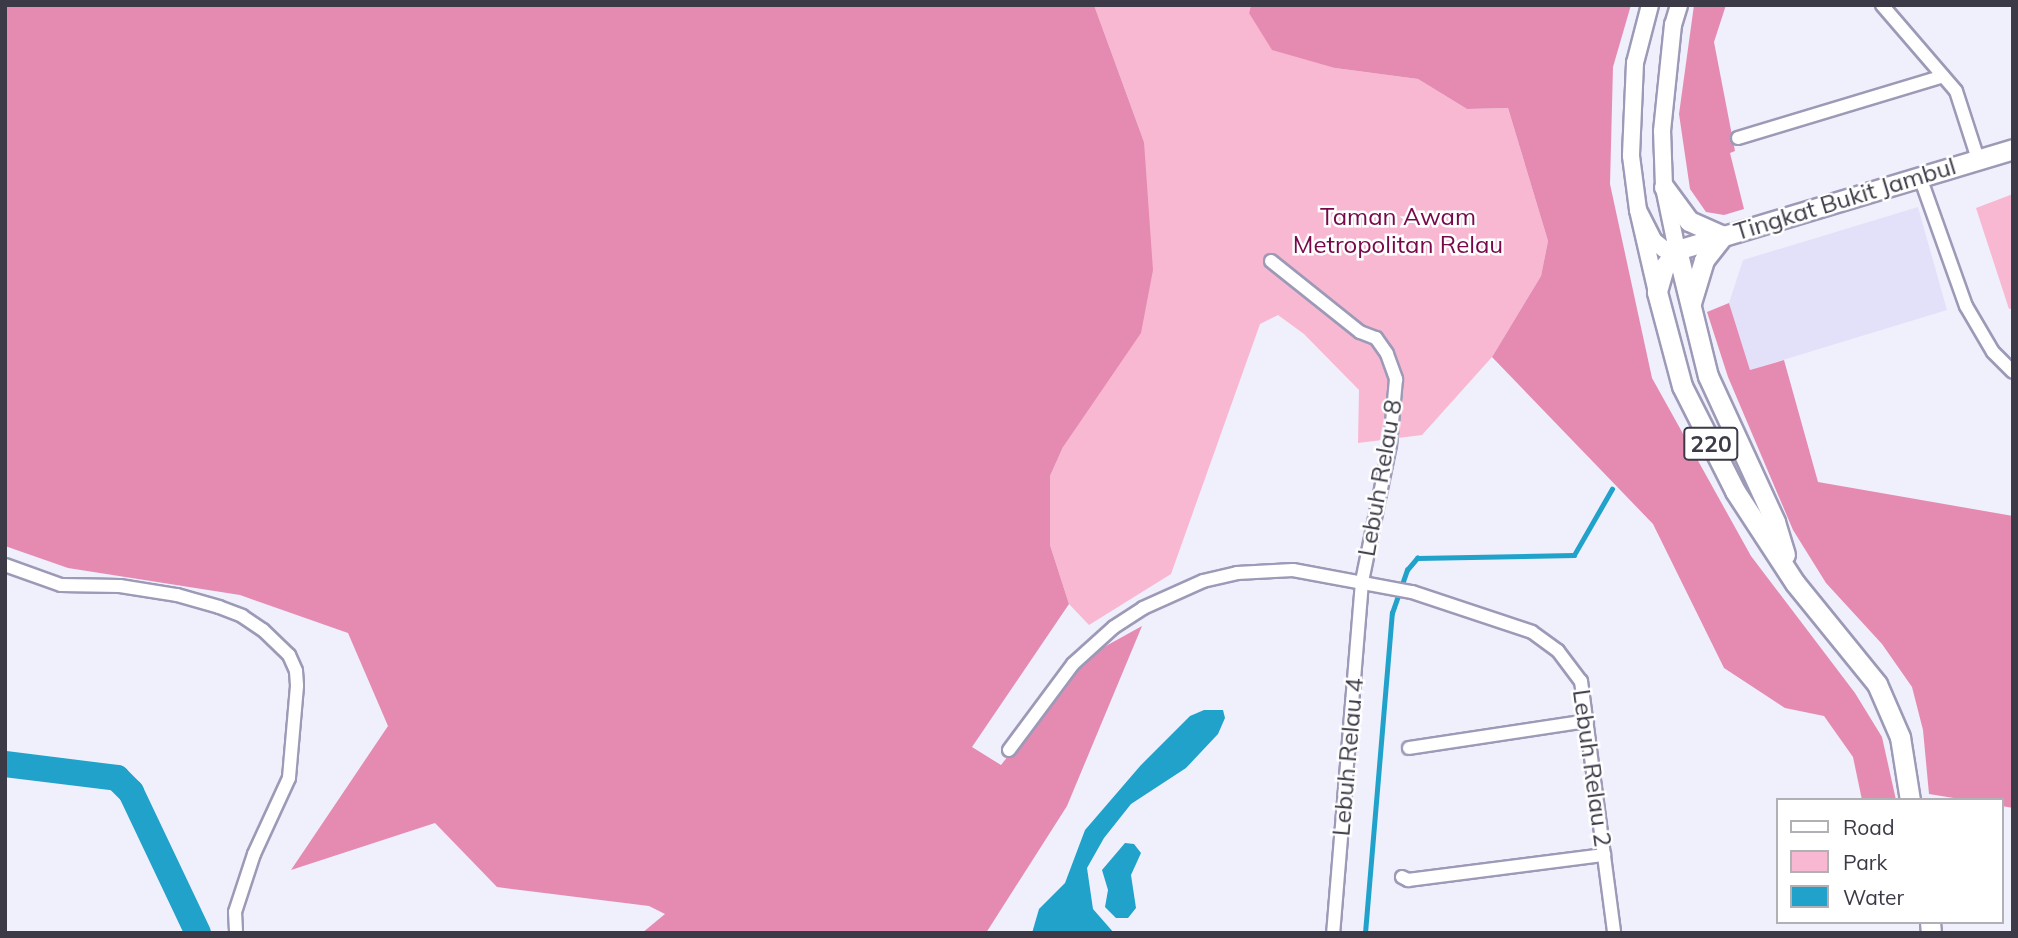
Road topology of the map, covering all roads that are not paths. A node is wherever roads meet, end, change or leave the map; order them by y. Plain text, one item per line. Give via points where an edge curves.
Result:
1 (1650, 5) edge
2 (1679, 5) edge
3 (1882, 5) edge
4 (1943, 76) junction
5 (1738, 138) dead end
6 (2013, 149) edge
7 (1978, 159) junction
8 (1920, 177) junction
9 (1664, 187) junction
10 (1638, 210) junction
11 (1723, 236) junction
12 (1677, 250) junction
13 (1271, 261) dead end
14 (1657, 292) junction
15 (1689, 311) junction
16 (2013, 372) edge
17 (5, 565) edge
18 (1362, 582) junction
19 (1795, 583) junction
20 (1587, 721) junction
21 (1409, 748) dead end
22 (1009, 750) dead end
23 (1910, 798) edge
24 (1605, 855) junction
25 (1402, 877) dead end
26 (236, 933) edge
27 (1333, 933) edge
28 (1614, 933) edge

1 - 10 main road, 220 via 1632,96 1631,156
2 - 9 main road, 220 via 1662,131
3 - 4 street
4 - 5 street
4 - 7 street via 1963,104
6 - 7 main road, Tingkat Bukit Jambul
7 - 8 main road, Tingkat Bukit Jambul
8 - 11 main road, Tingkat Bukit Jambul
8 - 16 street via 1966,306 1993,352
9 - 11 main road via 1689,221
9 - 12 main road, 220
10 - 12 main road via 1654,240
10 - 14 main road, 220
11 - 12 main road, Tingkat Bukit Jambul
11 - 15 main road via 1704,260
12 - 14 main road via 1664,267
12 - 15 main road, 220
13 - 18 street, Lebuh Relau 8 via 1360,332 1376,338 1396,380 1390,445
14 - 19 main road, 220 via 1682,386 1735,491
15 - 19 main road, 220 via 1708,376 1774,522
17 - 26 street via 61,585 120,586 219,607 242,615 289,655 297,686 289,778 254,854 235,912
18 - 20 street, Lebuh Relau 2 via 1412,592 1532,632 1558,651 1581,681
18 - 22 street, Lebuh Relau 8 via 1293,570 1237,573 1203,580 1143,608 1073,664
18 - 27 street, Lebuh Relau 4
19 - 23 main road, 220 via 1877,684 1900,737
20 - 21 street
20 - 24 street, Lebuh Relau 2
24 - 25 street via 1408,880
24 - 28 street, Lebuh Relau 2

